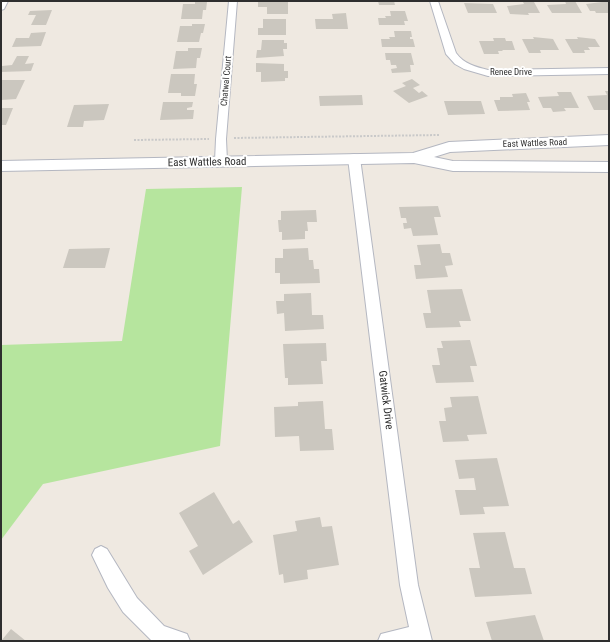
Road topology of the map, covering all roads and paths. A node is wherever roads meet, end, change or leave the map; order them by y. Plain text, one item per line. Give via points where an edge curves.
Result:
1 (4, 1) edge
2 (233, 1) edge
3 (434, 1) edge
4 (1, 7) edge
5 (609, 71) edge
6 (445, 134) dead end
7 (230, 138) dead end
8 (211, 139) dead end
9 (134, 140) dead end
10 (609, 140) edge
11 (354, 158) junction
12 (414, 158) junction
13 (221, 161) junction
14 (1, 166) edge
15 (609, 167) edge
16 (101, 555) dead end
17 (421, 637) edge
18 (180, 641) edge
19 (388, 641) edge

1 - 4 street
2 - 13 street, Chatwal Court
3 - 5 street, Renee Drive via 451,54 455,60 469,68 488,73
6 - 7 path
8 - 9 path
10 - 12 main road, East Wattles Road via 448,146
11 - 12 main road, East Wattles Road
11 - 13 main road, East Wattles Road
11 - 17 street, Gatwick Drive via 409,585
12 - 15 main road, East Wattles Road via 453,166
13 - 14 main road, East Wattles Road
16 - 18 street via 130,606 158,633
17 - 19 street

